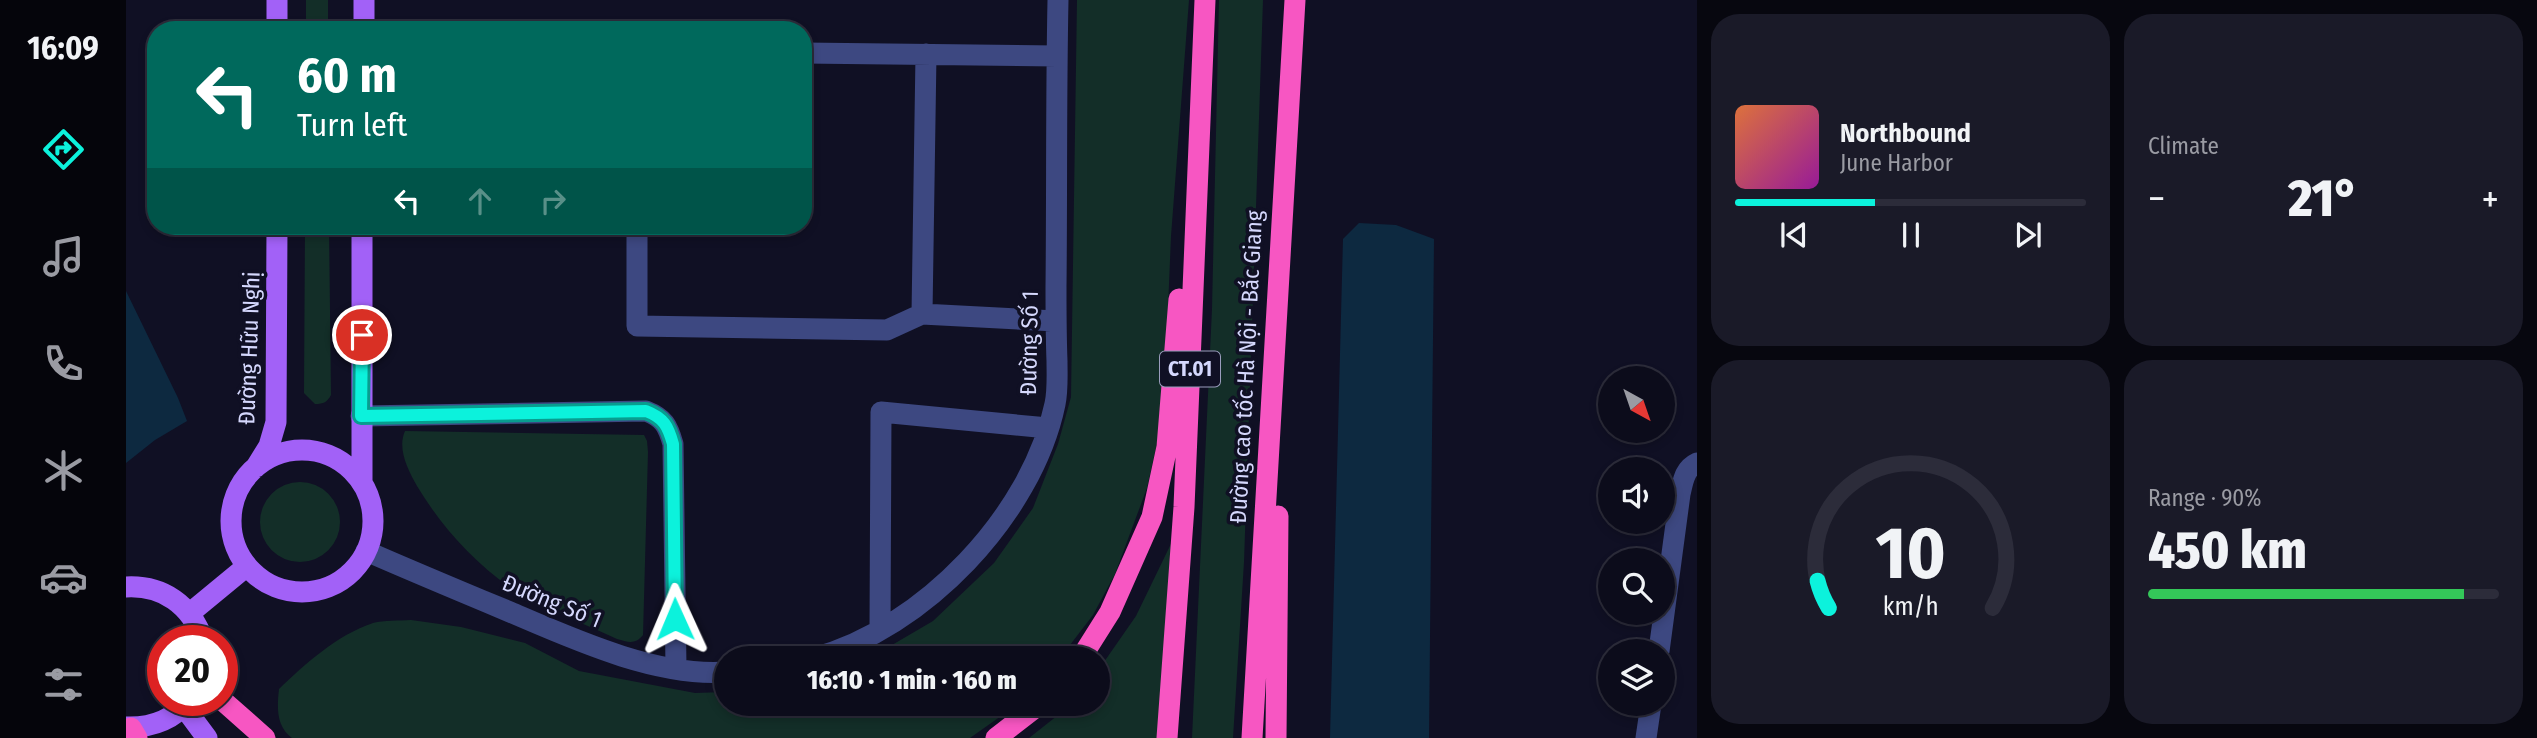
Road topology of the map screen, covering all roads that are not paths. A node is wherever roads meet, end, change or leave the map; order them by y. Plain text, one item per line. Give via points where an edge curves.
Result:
1 (277, 0) edge
2 (364, 0) edge
3 (1058, 0) edge
4 (1204, 0) edge
5 (1295, 0) edge
6 (277, 21) edge
7 (364, 21) edge
8 (812, 53) edge
9 (926, 54) junction
10 (1057, 56) junction
11 (277, 235) edge
12 (362, 235) edge
13 (637, 235) edge
14 (1279, 241) junction
15 (922, 314) junction
16 (1056, 321) junction
17 (361, 416) junction
18 (1048, 428) junction
19 (1697, 463) edge
20 (256, 468) junction
21 (362, 483) junction
22 (366, 551) junction
23 (247, 566) junction
24 (126, 579) edge
25 (136, 587) edge
26 (190, 613) junction
27 (196, 625) edge
28 (880, 630) junction
29 (1661, 639) edge
30 (850, 646) edge
31 (1088, 646) edge
32 (676, 668) junction
33 (714, 670) edge
34 (238, 714) edge
35 (172, 716) edge
36 (194, 716) edge
37 (1024, 716) edge
38 (1652, 716) edge
39 (140, 731) edge
40 (1654, 736) edge
41 (207, 738) edge
42 (265, 738) edge
43 (996, 738) edge
44 (1167, 738) edge
45 (1252, 738) edge
46 (1276, 738) edge

1 - 6 main road
2 - 7 main road
3 - 10 street, Đường Số 1
4 - 31 highway via 1167,447 1152,517
4 - 44 highway, CT.01 via 1184,507
5 - 14 highway, Đường cao tốc Hà Nội - Bắc Giang
8 - 9 street
9 - 10 street
9 - 15 street
10 - 16 street, Đường Số 1
11 - 20 main road, Đường Hữu Nghị via 276,422
12 - 17 main road
13 - 15 street via 637,326 887,330
14 - 45 highway, Đường cao tốc Hà Nội - Bắc Giang
14 - 46 highway
15 - 16 street
16 - 18 street, Đường Số 1 via 1056,402
17 - 21 main road
17 - 32 street via 646,411 662,417 673,444
18 - 28 street, Đường Số 1 via 1034,466 995,529 942,583
18 - 28 street via 881,412
19 - 29 street via 1685,474
20 - 21 main road via 286,452 304,450 337,459
20 - 23 main road via 236,495 231,516 233,538
21 - 22 main road via 373,517
22 - 23 main road via 341,580 305,592 269,584
22 - 32 street, Đường Số 1 via 575,640
23 - 26 main road
24 - 25 main road
25 - 26 main road via 166,594
26 - 27 main road
28 - 30 street, Đường Số 1
32 - 33 street, Đường Số 1
34 - 42 highway
35 - 39 main road
36 - 41 main road
37 - 43 highway
38 - 40 street

